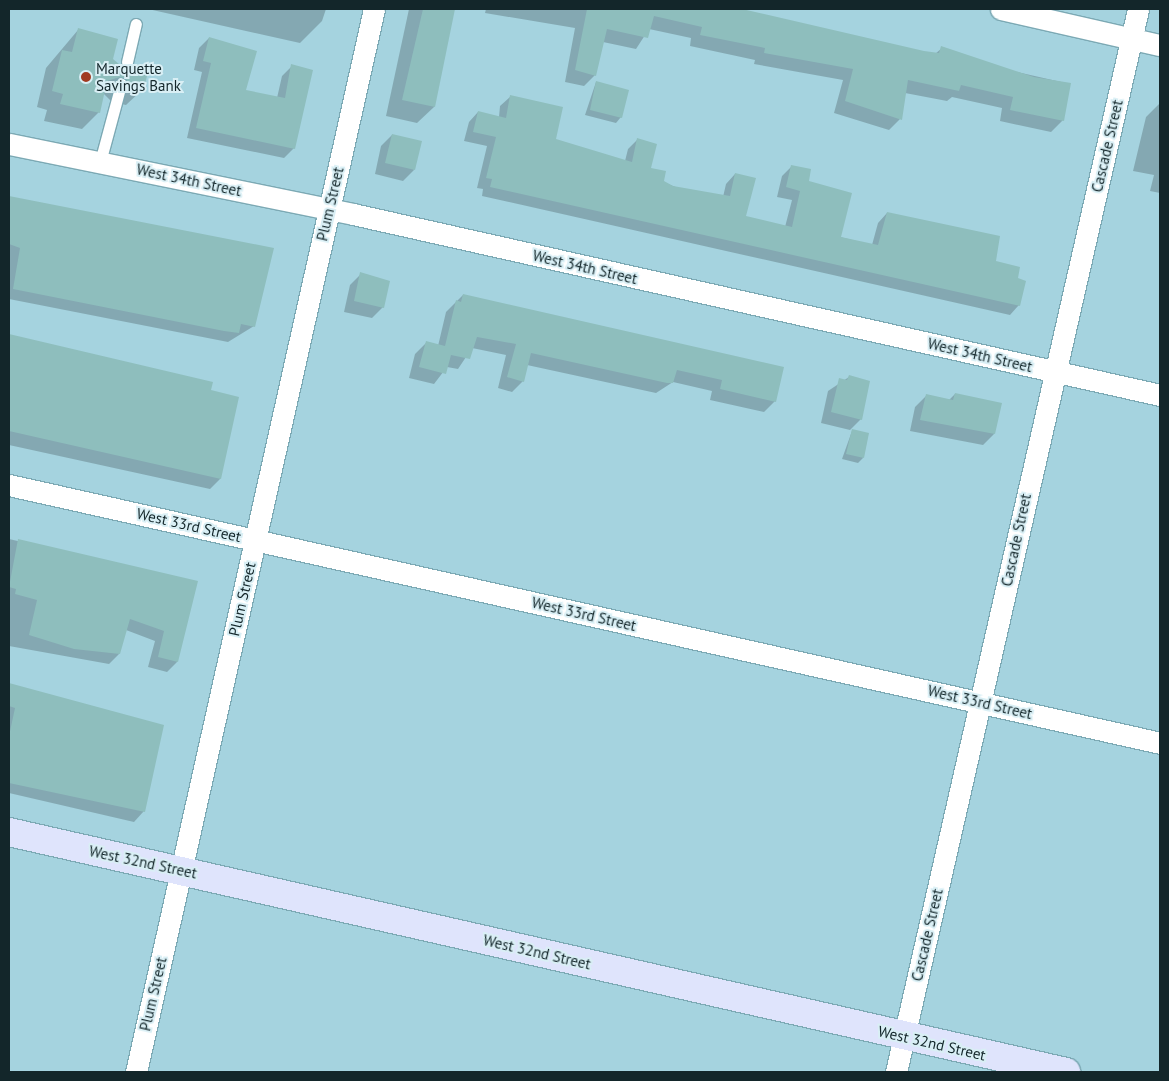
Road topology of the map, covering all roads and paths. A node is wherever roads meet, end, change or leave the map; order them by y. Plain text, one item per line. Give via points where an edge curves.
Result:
1 (374, 9) edge
2 (1001, 9) edge
3 (1138, 9) edge
4 (136, 24) dead end
5 (1131, 38) junction
6 (1160, 44) edge
7 (127, 62) dead end
8 (121, 84) dead end
9 (9, 144) edge
10 (100, 162) junction
11 (329, 209) junction
12 (1053, 372) junction
13 (1160, 396) edge
14 (9, 485) edge
15 (255, 540) junction
16 (980, 703) junction
17 (1160, 743) edge
18 (9, 832) edge
19 (181, 870) junction
20 (904, 1037) junction
21 (136, 1072) edge
22 (896, 1072) edge
23 (1066, 1072) edge

1 - 11 street, Plum Street
2 - 5 street
3 - 5 street, Cascade Street
4 - 7 lane
5 - 6 street
5 - 12 street, Cascade Street
8 - 10 lane
9 - 10 street, West 34th Street
10 - 11 street, West 34th Street
11 - 12 street, West 34th Street
11 - 15 street, Plum Street
12 - 13 street, West 34th Street
12 - 16 street, Cascade Street
14 - 15 street, West 33rd Street
15 - 16 street, West 33rd Street
15 - 19 street, Plum Street
16 - 17 street, West 33rd Street
16 - 20 street, Cascade Street
18 - 19 street, West 32nd Street
19 - 20 street, West 32nd Street
19 - 21 street, Plum Street
20 - 22 street, Cascade Street
20 - 23 street, West 32nd Street

